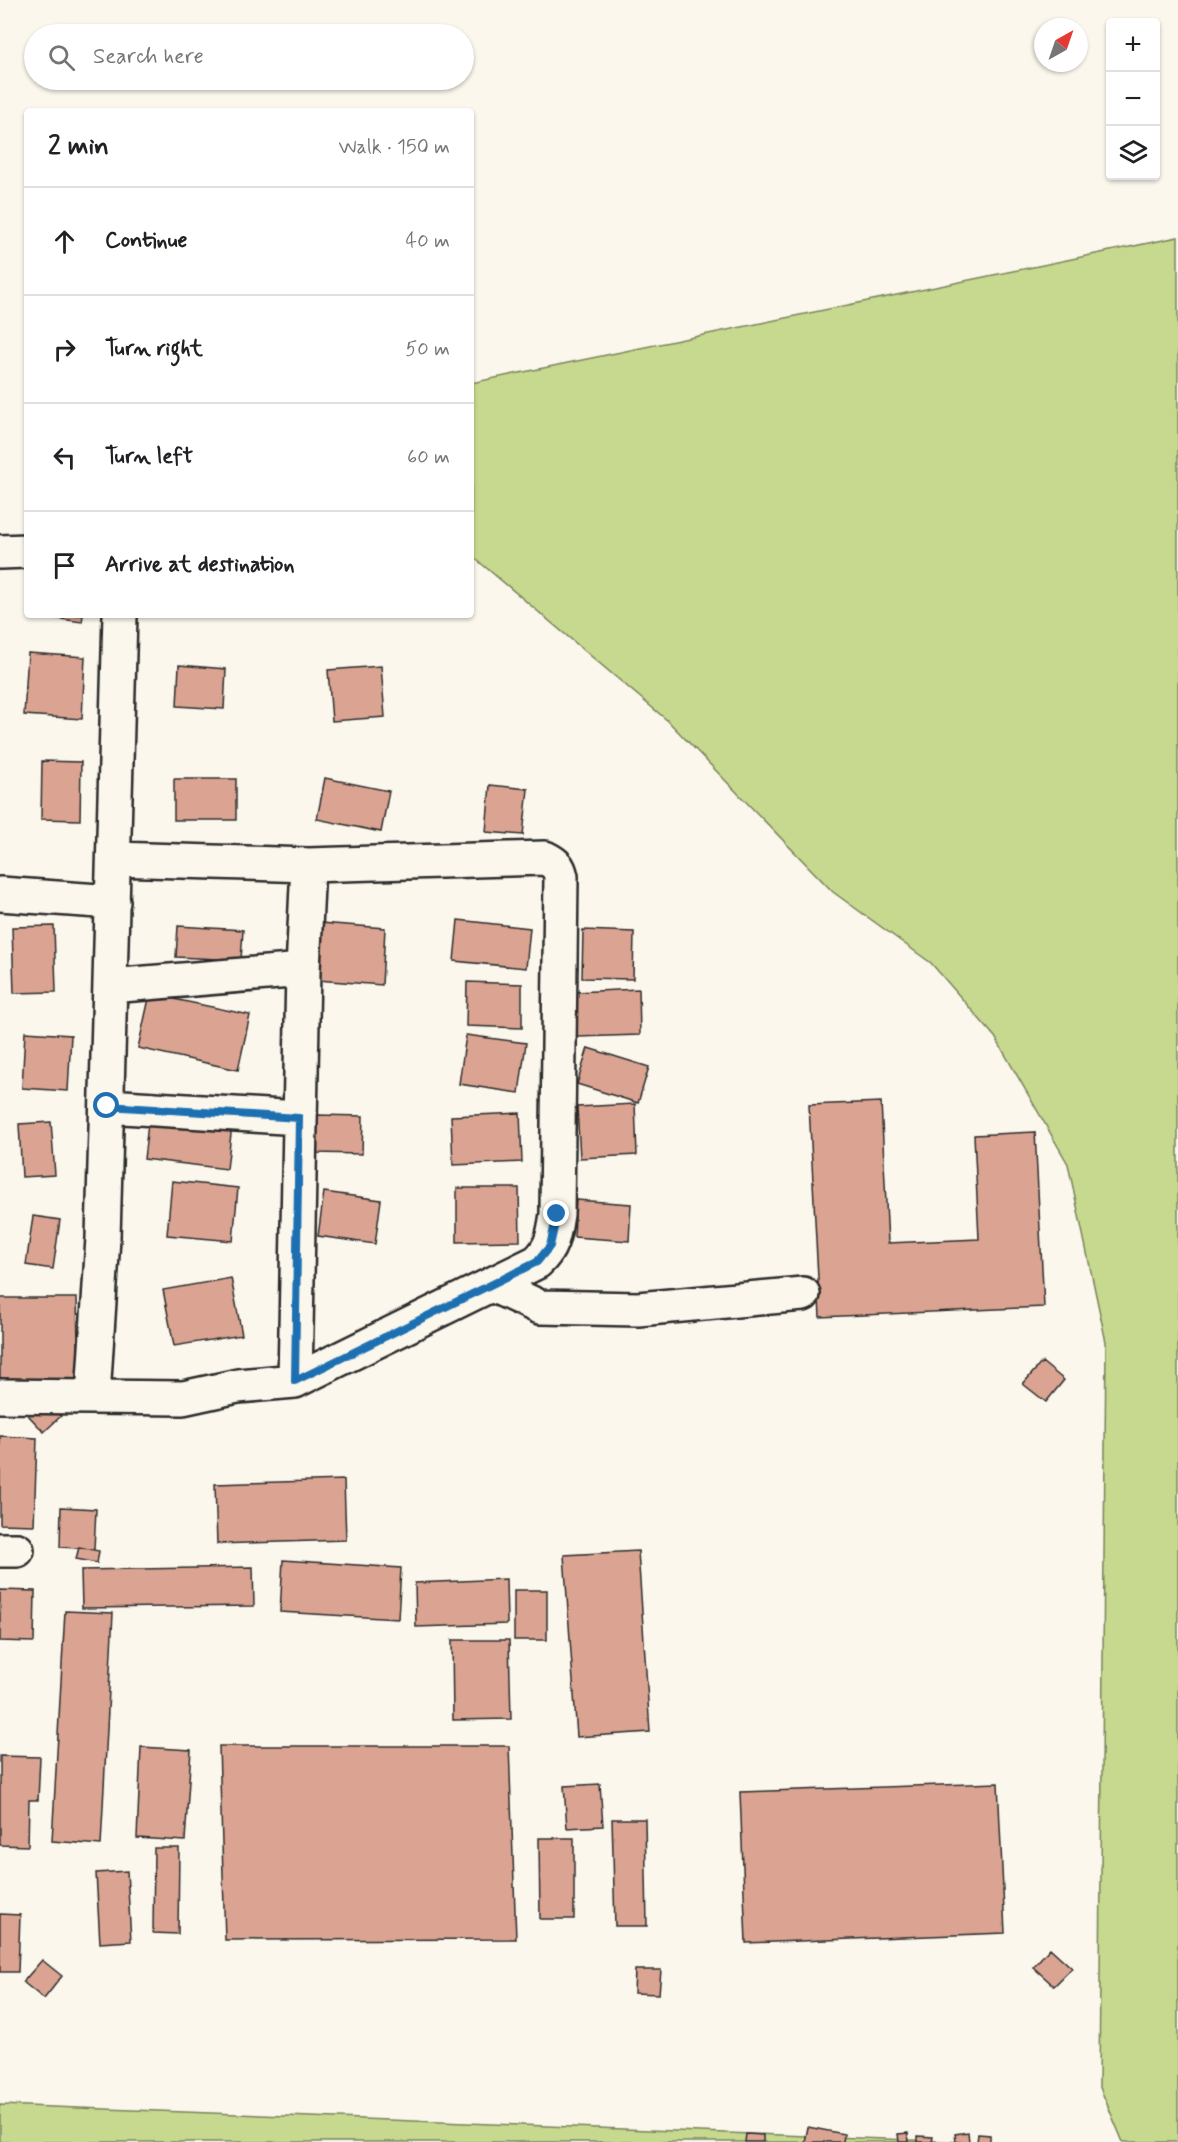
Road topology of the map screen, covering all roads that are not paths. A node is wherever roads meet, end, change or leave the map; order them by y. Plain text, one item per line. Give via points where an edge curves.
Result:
1 (24, 551) edge
2 (0, 552) edge
3 (120, 618) edge
4 (114, 859) junction
5 (308, 865) junction
6 (0, 894) edge
7 (113, 902) junction
8 (303, 969) junction
9 (110, 986) junction
10 (107, 1106) junction
11 (299, 1118) junction
12 (492, 1285) junction
13 (803, 1294) dead end
14 (295, 1381) junction
15 (0, 1396) edge
16 (93, 1396) junction

1 - 2 street
3 - 4 street
4 - 5 street
4 - 7 street
5 - 8 street
5 - 12 street via 545,858 560,868 555,1232 547,1253 537,1262
6 - 7 street
7 - 9 street
8 - 9 street
8 - 11 street
9 - 10 street
10 - 11 street
10 - 16 street
11 - 14 street
12 - 13 street via 540,1307 638,1309
12 - 14 street
14 - 16 street via 238,1386 183,1398
15 - 16 street

